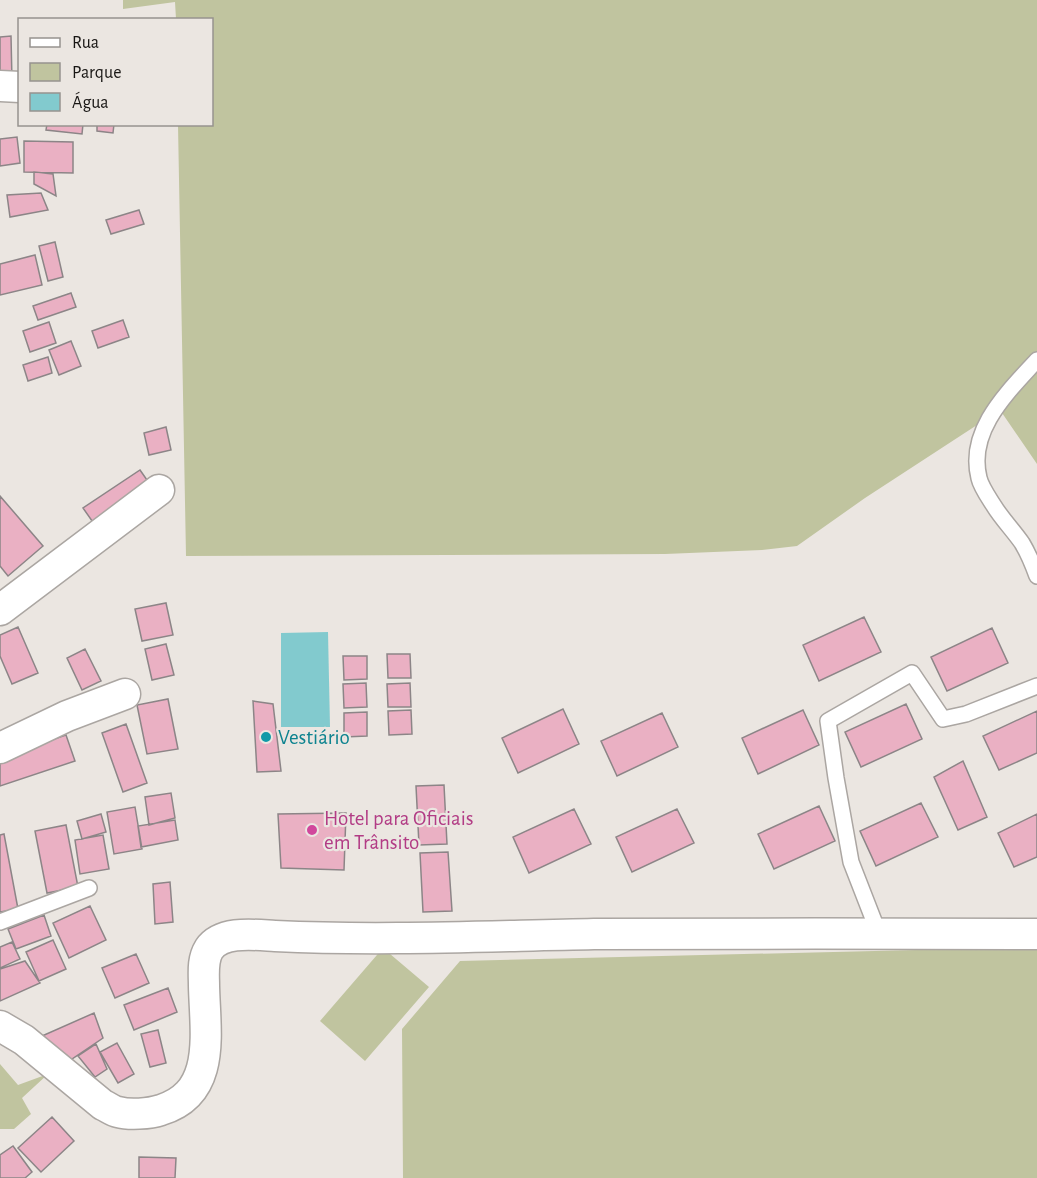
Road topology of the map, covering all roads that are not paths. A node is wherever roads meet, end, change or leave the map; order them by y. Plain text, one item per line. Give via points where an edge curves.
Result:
1 (0, 86) edge
2 (18, 87) edge
3 (1037, 360) edge
4 (159, 490) dead end
5 (1037, 576) edge
6 (0, 610) edge
7 (1037, 686) edge
8 (125, 694) dead end
9 (0, 747) edge
10 (89, 888) dead end
11 (0, 922) edge
12 (879, 934) junction
13 (1037, 934) edge
14 (0, 1026) edge

1 - 2 street
3 - 5 lane via 992,414 976,457 979,480 1023,544
4 - 6 street
7 - 12 lane via 943,719 912,673 828,721 851,862
8 - 9 street
10 - 11 lane
12 - 13 street
12 - 14 street via 359,939 232,936 209,949 204,963 205,1041 201,1076 188,1096 153,1113 117,1112 103,1105 24,1040

